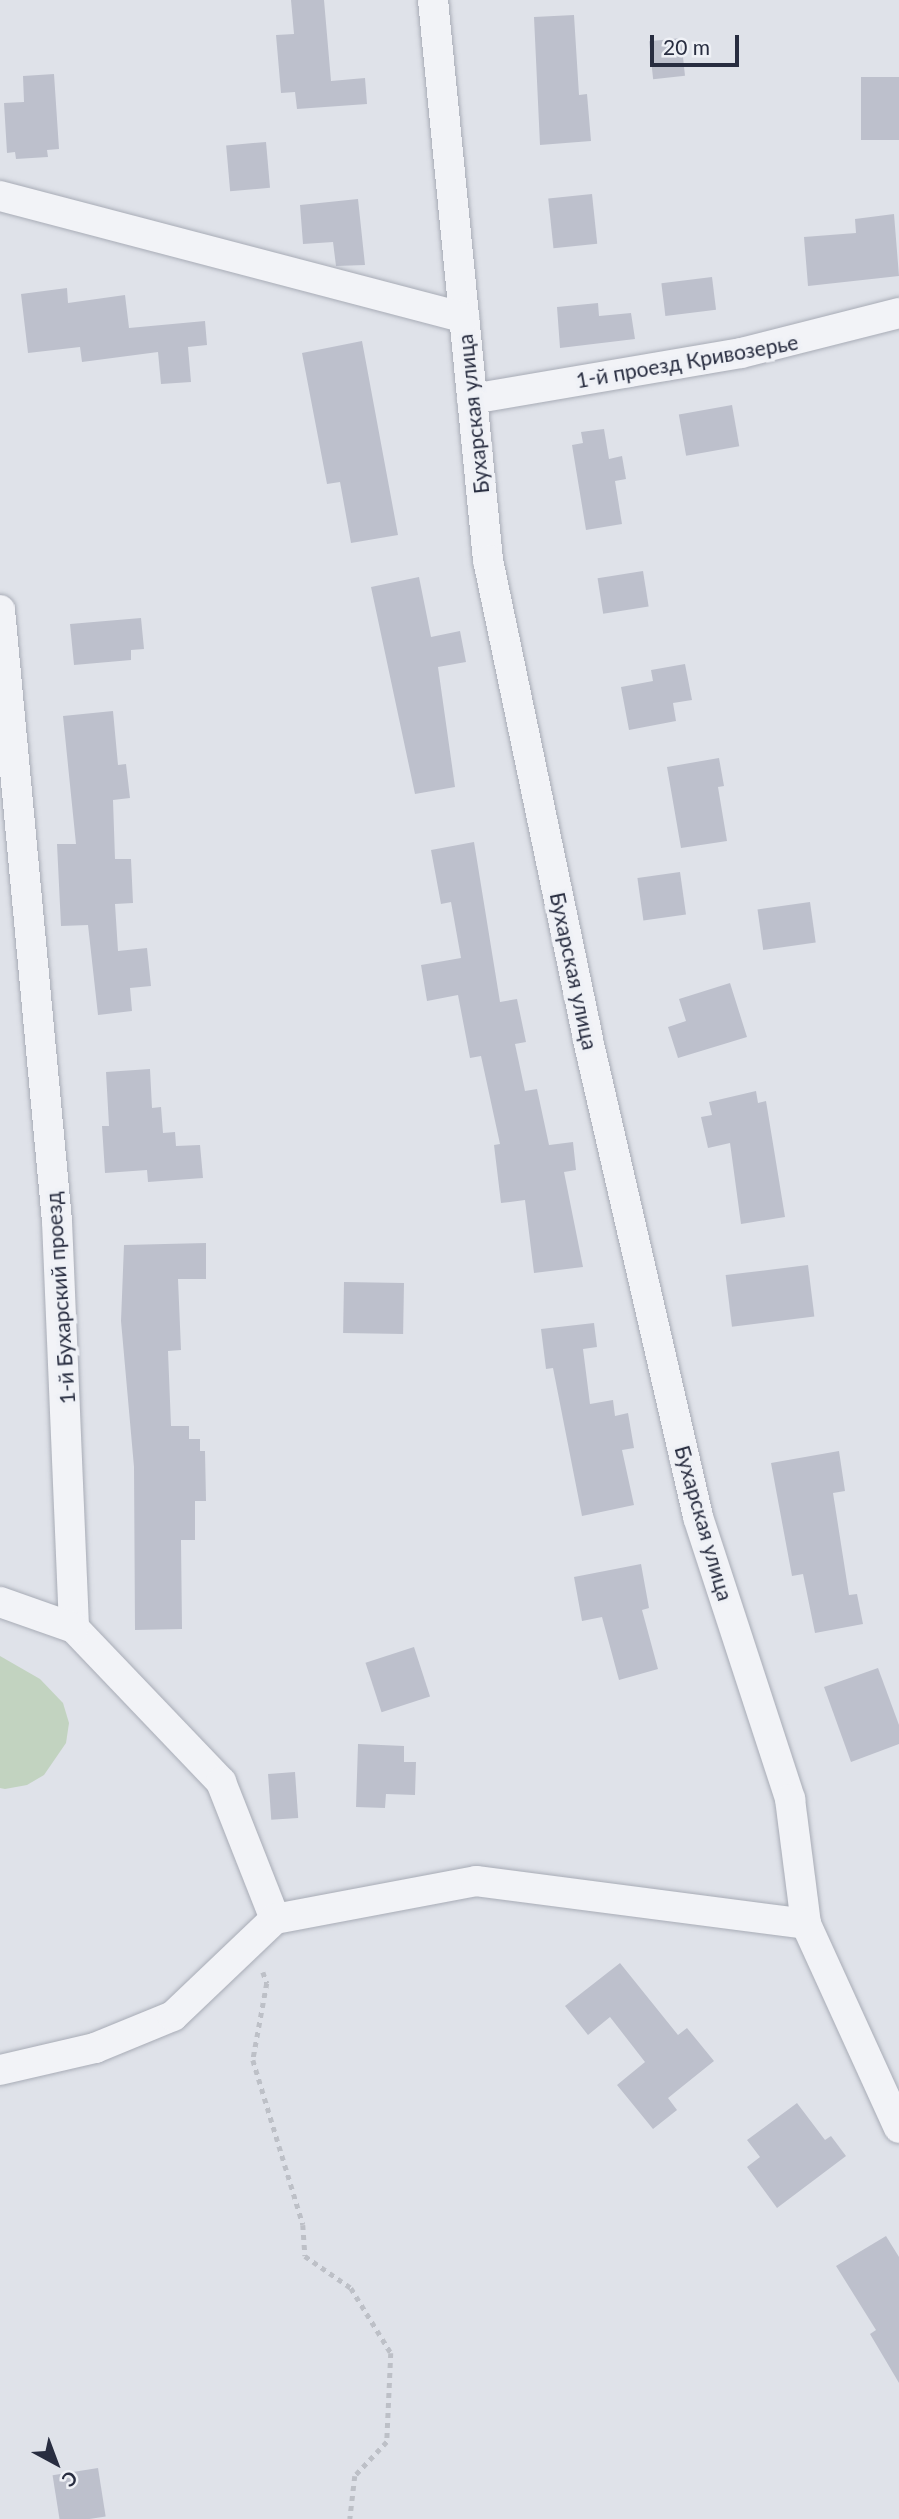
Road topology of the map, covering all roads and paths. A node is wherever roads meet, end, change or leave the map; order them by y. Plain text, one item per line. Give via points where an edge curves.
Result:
1 (433, 0) edge
2 (0, 196) edge
3 (899, 313) edge
4 (464, 318) junction
5 (472, 399) junction
6 (0, 610) edge
7 (0, 1602) edge
8 (74, 1628) junction
9 (275, 1919) junction
10 (806, 1924) junction
11 (251, 1942) junction
12 (0, 2070) edge
13 (899, 2128) edge
14 (350, 2519) edge

1 - 4 street, Бухарская улица
2 - 4 street
3 - 5 street, 1-й проезд Кривозерье via 741,353
4 - 5 street, Бухарская улица
5 - 10 street, Бухарская улица via 488,560 588,1040 698,1517 790,1799
6 - 8 street, 1-й Бухарский проезд via 57,1221
7 - 8 street
8 - 9 street via 221,1782
9 - 10 street via 476,1881
9 - 11 street
10 - 13 street, Бухарская улица
11 - 12 street via 173,2015 95,2048
11 - 14 path via 267,1983 253,2060 303,2225 305,2256 351,2288 391,2353 387,2441 355,2476

